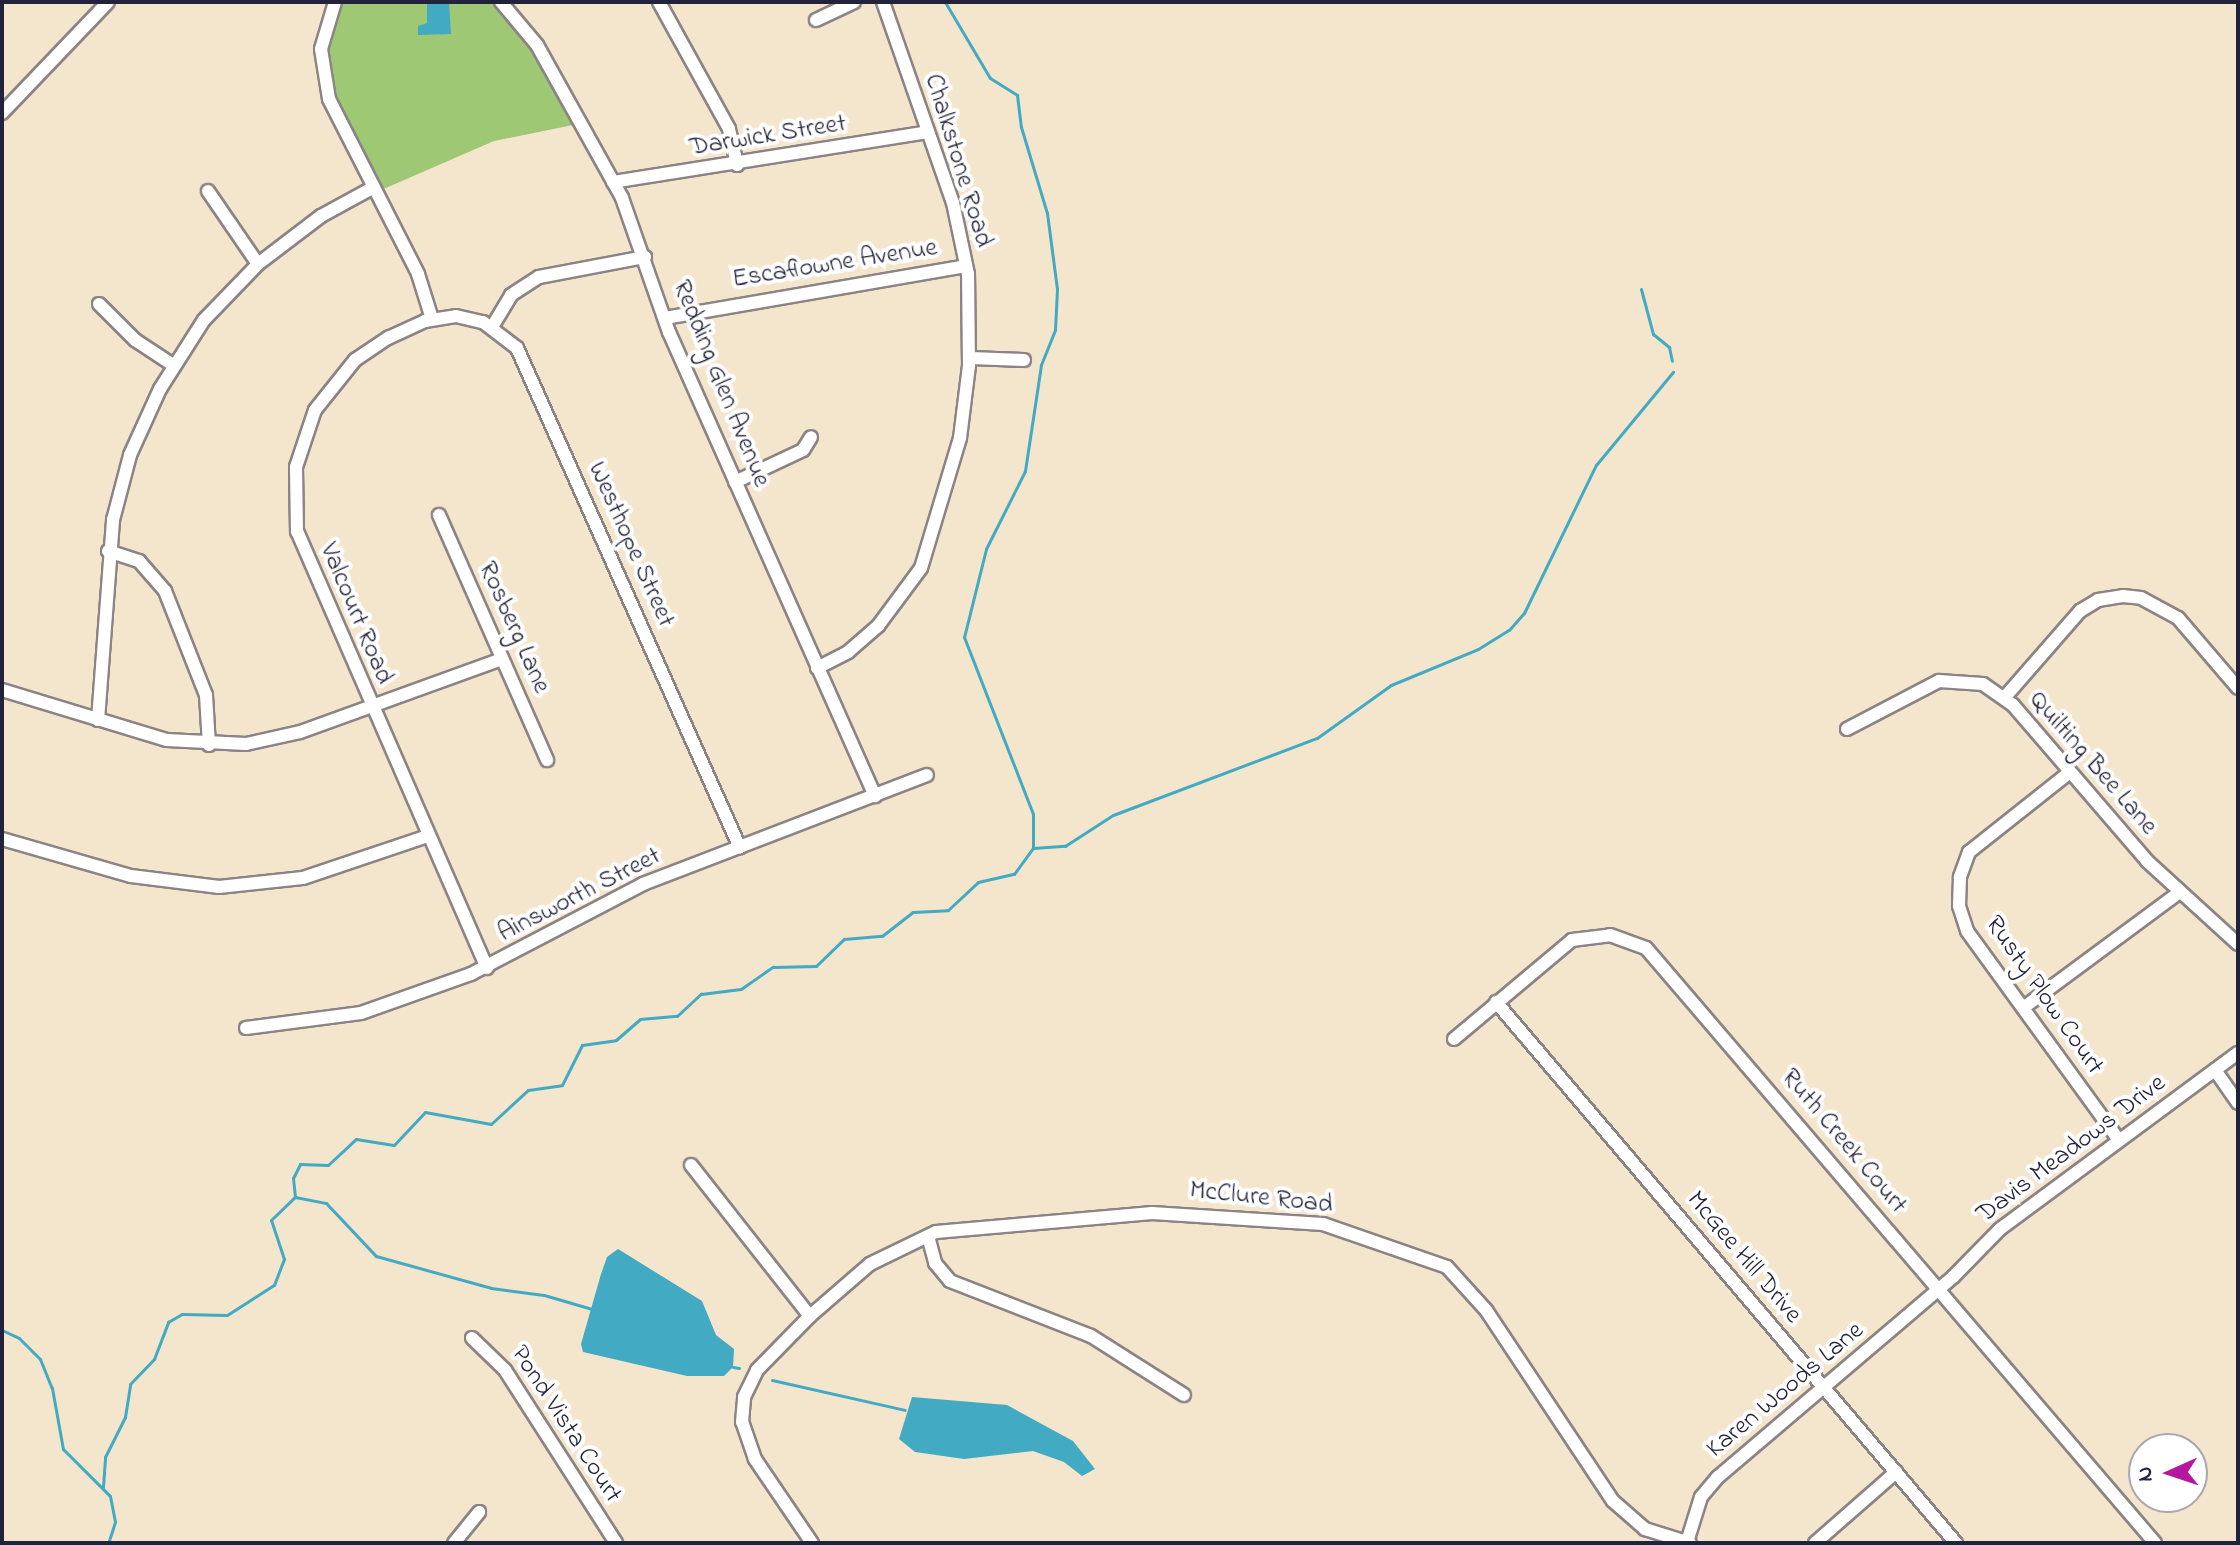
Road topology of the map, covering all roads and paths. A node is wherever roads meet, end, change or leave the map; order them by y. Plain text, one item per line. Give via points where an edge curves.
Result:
1 (108, 2) edge
2 (335, 2) edge
3 (501, 2) edge
4 (659, 2) edge
5 (854, 2) edge
6 (883, 2) edge
7 (816, 20) dead end
8 (2, 113) edge
9 (928, 132) junction
10 (737, 165) junction
11 (613, 182) junction
12 (374, 187) junction
13 (208, 191) dead end
14 (645, 257) junction
15 (258, 264) junction
16 (966, 266) junction
17 (99, 304) dead end
18 (665, 318) junction
19 (432, 319) junction
20 (492, 327) junction
21 (970, 358) junction
22 (1024, 360) dead end
23 (173, 365) junction
24 (811, 437) dead end
25 (735, 482) junction
26 (439, 515) dead end
27 (108, 551) junction
28 (502, 659) junction
29 (817, 668) junction
30 (2238, 688) edge
31 (2, 690) edge
32 (2005, 697) junction
33 (371, 707) junction
34 (98, 720) junction
35 (1847, 729) dead end
36 (209, 745) junction
37 (547, 760) dead end
38 (2070, 772) junction
39 (927, 775) dead end
40 (875, 796) junction
41 (428, 836) junction
42 (2, 839) edge
43 (740, 848) junction
44 (2180, 892) junction
45 (2238, 944) edge
46 (487, 968) junction
47 (1496, 1002) junction
48 (2023, 1008) junction
49 (246, 1028) dead end
50 (1454, 1039) dead end
51 (2238, 1053) edge
52 (2215, 1070) junction
53 (2238, 1103) edge
54 (2119, 1140) junction
55 (691, 1165) dead end
56 (928, 1236) junction
57 (1939, 1289) junction
58 (810, 1316) junction
59 (472, 1338) dead end
60 (1824, 1388) junction
61 (1184, 1395) dead end
62 (1896, 1472) junction
63 (479, 1512) dead end
64 (454, 1543) edge
65 (616, 1543) edge
66 (812, 1543) edge
67 (1688, 1543) edge
68 (1815, 1543) edge
69 (1956, 1543) edge
70 (2155, 1543) edge

1 - 8 street
2 - 12 street via 324,34 323,74 334,110
3 - 11 street, Redding Glen Avenue via 537,45
4 - 10 street via 729,129
5 - 7 street
6 - 9 street, Chalkstone Road
9 - 10 street, Darwick Street
9 - 16 street, Chalkstone Road via 953,203
10 - 11 street, Darwick Street
11 - 14 street, Redding Glen Avenue
12 - 15 street via 321,216
12 - 19 street via 418,274
13 - 15 street
14 - 18 street, Redding Glen Avenue
14 - 20 street via 539,277 511,295
15 - 23 street via 204,320
16 - 18 street, Escaflowne Avenue
16 - 21 street, Chalkstone Road
17 - 23 street via 135,340
18 - 25 street, Redding Glen Avenue
19 - 20 street, Westhope Street via 456,316
19 - 33 street, Valcourt Road via 371,348 340,376 315,410 296,467 294,509 303,551
20 - 43 street, Westhope Street via 517,348 530,373
21 - 22 street
21 - 29 street, Chalkstone Road via 960,438 921,568 878,626
23 - 27 street via 130,455
24 - 25 street via 803,450
25 - 29 street, Redding Glen Avenue
26 - 28 street, Rosberg Lane
27 - 34 street
27 - 36 street via 139,561 165,591 206,695
28 - 33 street
28 - 37 street, Rosberg Lane
29 - 40 street, Redding Glen Avenue
30 - 32 street via 2178,618 2141,598 2123,596 2098,600 2080,611
31 - 34 street
32 - 35 street, Quilting Bee Lane via 1983,684 1939,681
32 - 38 street, Quilting Bee Lane
33 - 36 street via 283,737
33 - 41 street, Valcourt Road
34 - 36 street via 167,740
38 - 44 street, Quilting Bee Lane
38 - 48 street, Rusty Plow Court via 1987,834 1969,852 1960,877 1959,906 1967,931
39 - 40 street, Ainsworth Street
40 - 43 street, Ainsworth Street
41 - 42 street via 303,878 219,887 131,876
41 - 46 street, Valcourt Road
43 - 46 street, Ainsworth Street via 643,884
44 - 45 street, Quilting Bee Lane
44 - 48 street
46 - 49 street, Ainsworth Street via 361,1013
47 - 50 street, Ruth Creek Court
47 - 57 street, Ruth Creek Court via 1572,940 1610,935 1646,948
47 - 60 street, McGee Hill Drive
48 - 54 street, Rusty Plow Court
51 - 52 street, Davis Meadows Drive
52 - 53 street
52 - 54 street, Davis Meadows Drive
54 - 57 street, Davis Meadows Drive via 2000,1229
55 - 58 street
56 - 58 street, McClure Road via 870,1264
56 - 61 street via 935,1263 950,1281 1091,1336
56 - 67 street, McClure Road via 974,1226 1179,1213 1323,1224 1435,1259 1456,1274 1486,1310 1625,1515 1645,1529
57 - 60 street, Karen Woods Lane
57 - 70 street, Ruth Creek Court
58 - 66 street, McClure Road via 757,1370 744,1397 742,1422 755,1459
59 - 65 street, Pond Vista Court via 505,1370
60 - 62 street, McGee Hill Drive
60 - 67 street, Karen Woods Lane via 1708,1488
62 - 68 street
62 - 69 street, McGee Hill Drive
63 - 64 street

